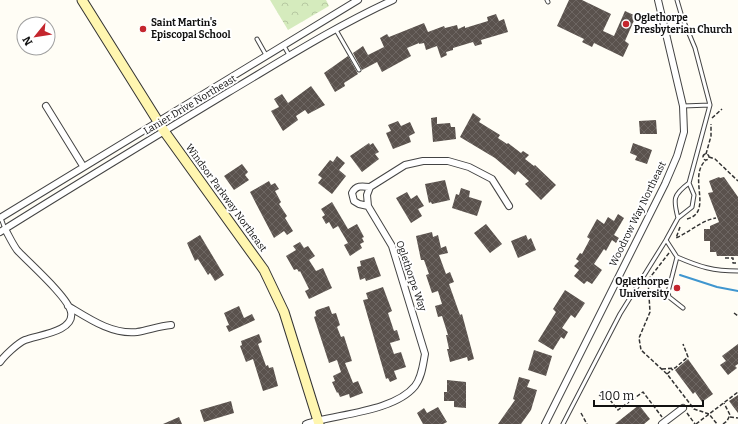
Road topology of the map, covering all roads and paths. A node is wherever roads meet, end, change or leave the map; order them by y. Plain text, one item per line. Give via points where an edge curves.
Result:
1 (82, 0) edge
2 (358, 0) edge
3 (393, 0) edge
4 (658, 0) edge
5 (677, 0) edge
6 (336, 30) junction
7 (257, 39) dead end
8 (284, 46) junction
9 (266, 55) junction
10 (290, 57) junction
11 (359, 70) dead end
12 (710, 105) junction
13 (46, 106) dead end
14 (683, 106) junction
15 (722, 109) dead end
16 (158, 121) junction
17 (164, 131) junction
18 (706, 154) junction
19 (710, 157) junction
20 (83, 166) junction
21 (738, 181) edge
22 (689, 183) junction
23 (370, 187) junction
24 (368, 206) junction
25 (508, 206) dead end
26 (0, 218) edge
27 (678, 218) junction
28 (3, 230) edge
29 (666, 240) junction
30 (669, 252) dead end
31 (677, 257) junction
32 (725, 258) dead end
33 (738, 263) edge
34 (738, 271) edge
35 (68, 306) junction
36 (683, 308) dead end
37 (734, 313) dead end
38 (738, 316) edge
39 (171, 325) dead end
40 (683, 344) dead end
41 (0, 362) edge
42 (674, 368) junction
43 (662, 369) junction
44 (667, 374) junction
45 (738, 392) edge
46 (599, 395) dead end
47 (724, 403) junction
48 (683, 408) joint
49 (581, 413) dead end
50 (709, 414) junction
51 (730, 417) junction
52 (738, 418) edge
53 (318, 422) edge
54 (664, 423) edge
55 (306, 424) edge
56 (545, 424) edge
57 (563, 424) edge
58 (587, 424) edge
59 (696, 424) edge
60 (717, 424) edge
61 (723, 424) edge

1 - 16 street, Windsor Parkway Northeast
2 - 8 street, Lanier Drive Northeast
3 - 6 street, Lanier Drive Northeast
4 - 14 street, Woodrow Way Northeast
5 - 12 lane via 695,48
6 - 10 street, Lanier Drive Northeast
6 - 11 lane
7 - 9 lane
8 - 9 street, Lanier Drive Northeast
8 - 10 lane
9 - 16 street, Lanier Drive Northeast
10 - 17 street, Lanier Drive Northeast
12 - 14 lane
12 - 22 lane
13 - 20 street
14 - 56 street, Woodrow Way Northeast via 684,132 665,184
15 - 18 path via 712,118
16 - 17 street, Windsor Parkway Northeast
16 - 20 street, Lanier Drive Northeast
17 - 28 street, Lanier Drive Northeast
17 - 53 street, Windsor Parkway Northeast via 264,270 284,312
18 - 19 path
18 - 19 path via 703,156 704,159
19 - 21 path
20 - 26 street, Lanier Drive Northeast
22 - 27 lane via 674,199
22 - 27 lane via 694,195 692,207
23 - 24 street via 367,195
23 - 24 street via 359,186 352,193 354,201
23 - 25 street via 405,165 423,160 448,161 492,179
24 - 53 street, Oglethorpe Way via 392,246 425,354 422,372 415,386 392,402
26 - 28 lane
27 - 29 lane
28 - 35 street
29 - 31 lane
29 - 57 lane via 620,314
30 - 43 path via 648,280 650,312 639,338 644,353
31 - 34 lane via 718,271
31 - 36 lane via 668,292 669,297
32 - 33 path via 733,258 733,263
35 - 39 street via 96,323 116,330 136,332
35 - 41 street via 71,319 67,324 54,332 25,340
37 - 38 path
40 - 42 path via 688,357
42 - 43 path
42 - 44 path
43 - 44 path
44 - 50 path via 694,409
45 - 47 path
46 - 54 path via 610,400 618,410 643,392
47 - 50 path
47 - 51 path via 730,411
48 - 54 street
48 - 59 path
49 - 58 path
50 - 59 path
50 - 60 path
51 - 52 path
51 - 61 path
53 - 55 street, Oglethorpe Way

